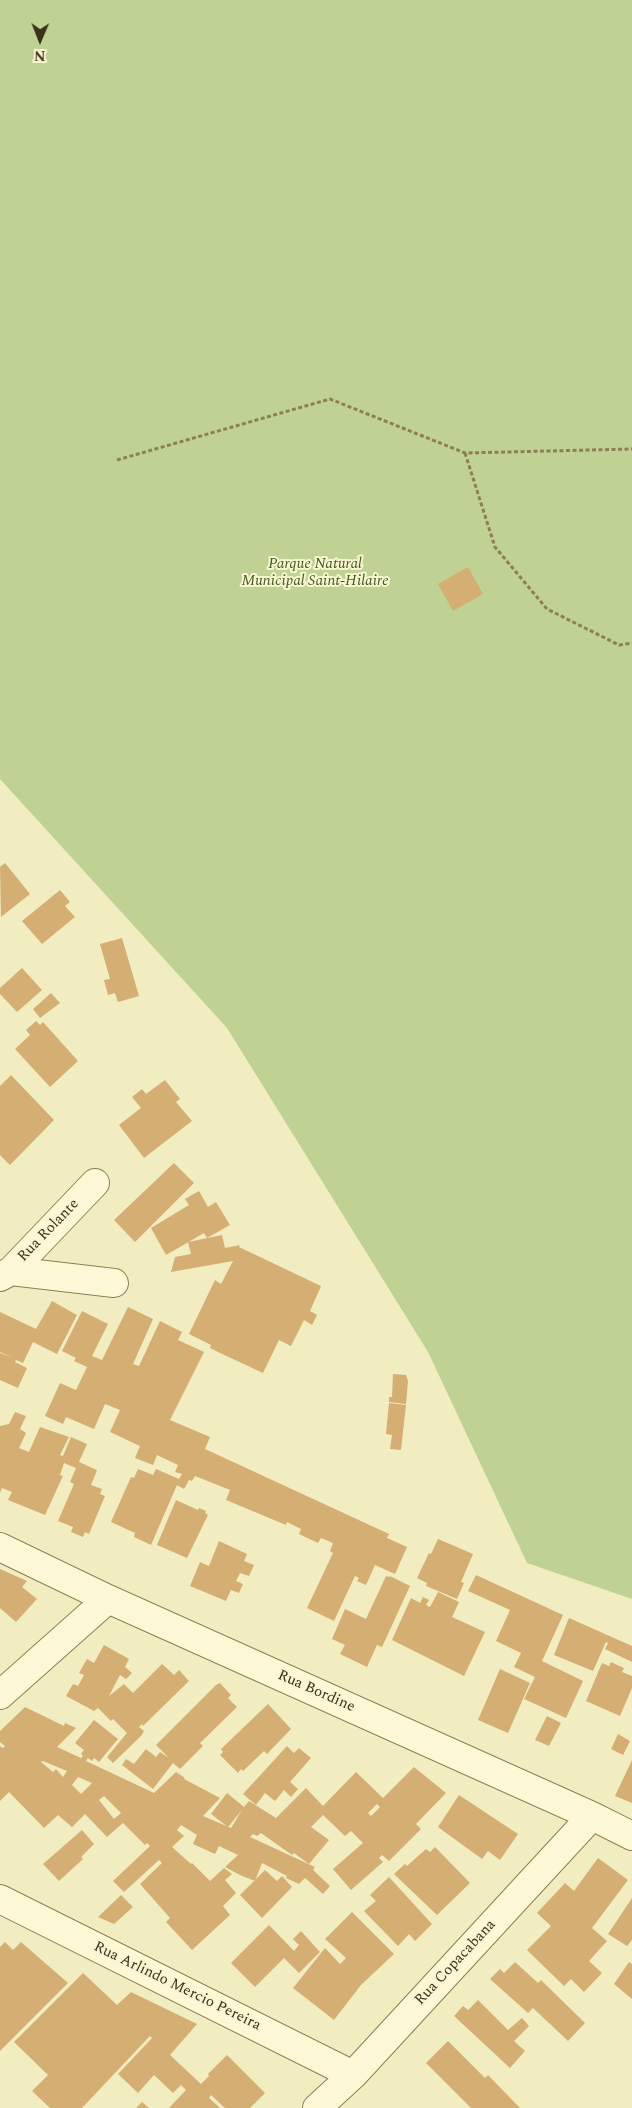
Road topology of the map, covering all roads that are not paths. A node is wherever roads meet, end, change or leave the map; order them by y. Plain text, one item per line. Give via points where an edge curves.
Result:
1 (96, 1182) dead end
2 (6, 1274) edge
3 (114, 1283) dead end
4 (0, 1547) edge
5 (108, 1599) junction
6 (0, 1696) edge
7 (592, 1816) junction
8 (632, 1836) edge
9 (0, 1899) edge
10 (353, 2075) junction
11 (318, 2108) edge

1 - 2 street, Rua Rolante
2 - 3 street
4 - 5 street, Rua Bordine
5 - 6 street
5 - 7 street, Rua Bordine
7 - 8 street, Rua Bordine
7 - 10 street, Rua Copacabana
9 - 10 street, Rua Arlindo Mercio Pereira
10 - 11 street, Rua Copacabana

